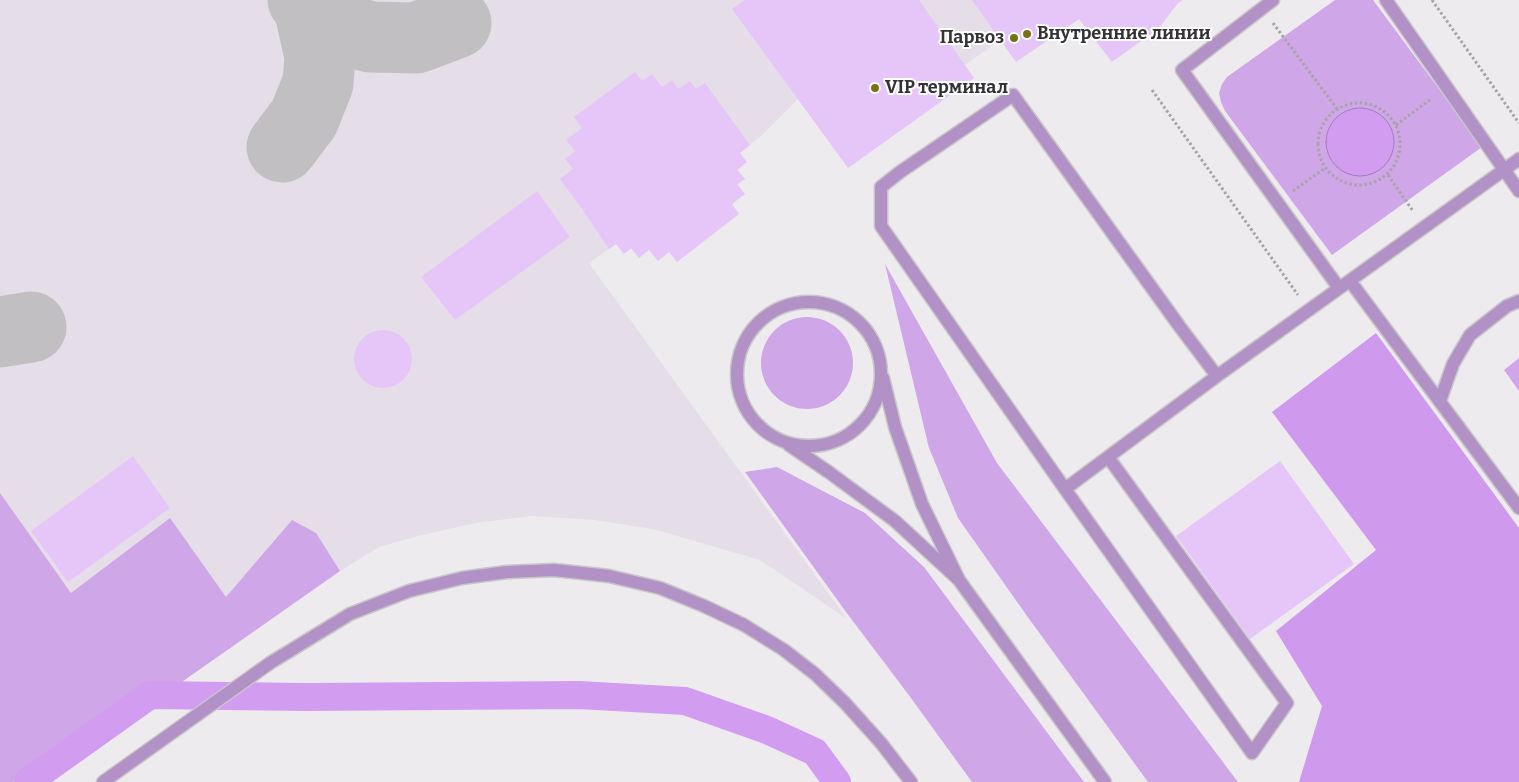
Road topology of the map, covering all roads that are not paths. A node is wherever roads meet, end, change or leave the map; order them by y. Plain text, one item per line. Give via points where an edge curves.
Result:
1 (1273, 0) edge
2 (1386, 0) edge
3 (1519, 159) edge
4 (1504, 170) junction
5 (1519, 192) edge
6 (1350, 281) junction
7 (1339, 288) junction
8 (1519, 301) edge
9 (882, 374) junction
10 (1217, 376) junction
11 (1440, 401) junction
12 (785, 442) junction
13 (1108, 457) junction
14 (1065, 489) junction
15 (1519, 508) edge
16 (959, 580) junction
17 (103, 782) edge
18 (911, 782) edge
19 (1105, 782) edge

1 - 7 street via 1182,70
2 - 4 street
3 - 4 street
4 - 5 street
4 - 6 street
6 - 7 street
6 - 11 street
7 - 10 street
8 - 11 street via 1470,335 1453,364
9 - 12 street via 878,396 868,417 851,432 831,443 808,446
9 - 12 street via 878,351 868,331 852,315 831,304 801,302 786,305 765,316 750,332 740,352 736,374 738,388 749,416 766,432
9 - 16 street via 895,427 922,504
10 - 13 street
10 - 14 street via 1013,94 880,187 881,226
11 - 15 street
12 - 16 street via 895,522
13 - 14 street
13 - 14 street via 1287,703 1252,754
16 - 19 street
17 - 18 street via 270,663 350,614 409,591 462,578 554,570 609,576 660,588 744,626 784,650 821,680 881,743

